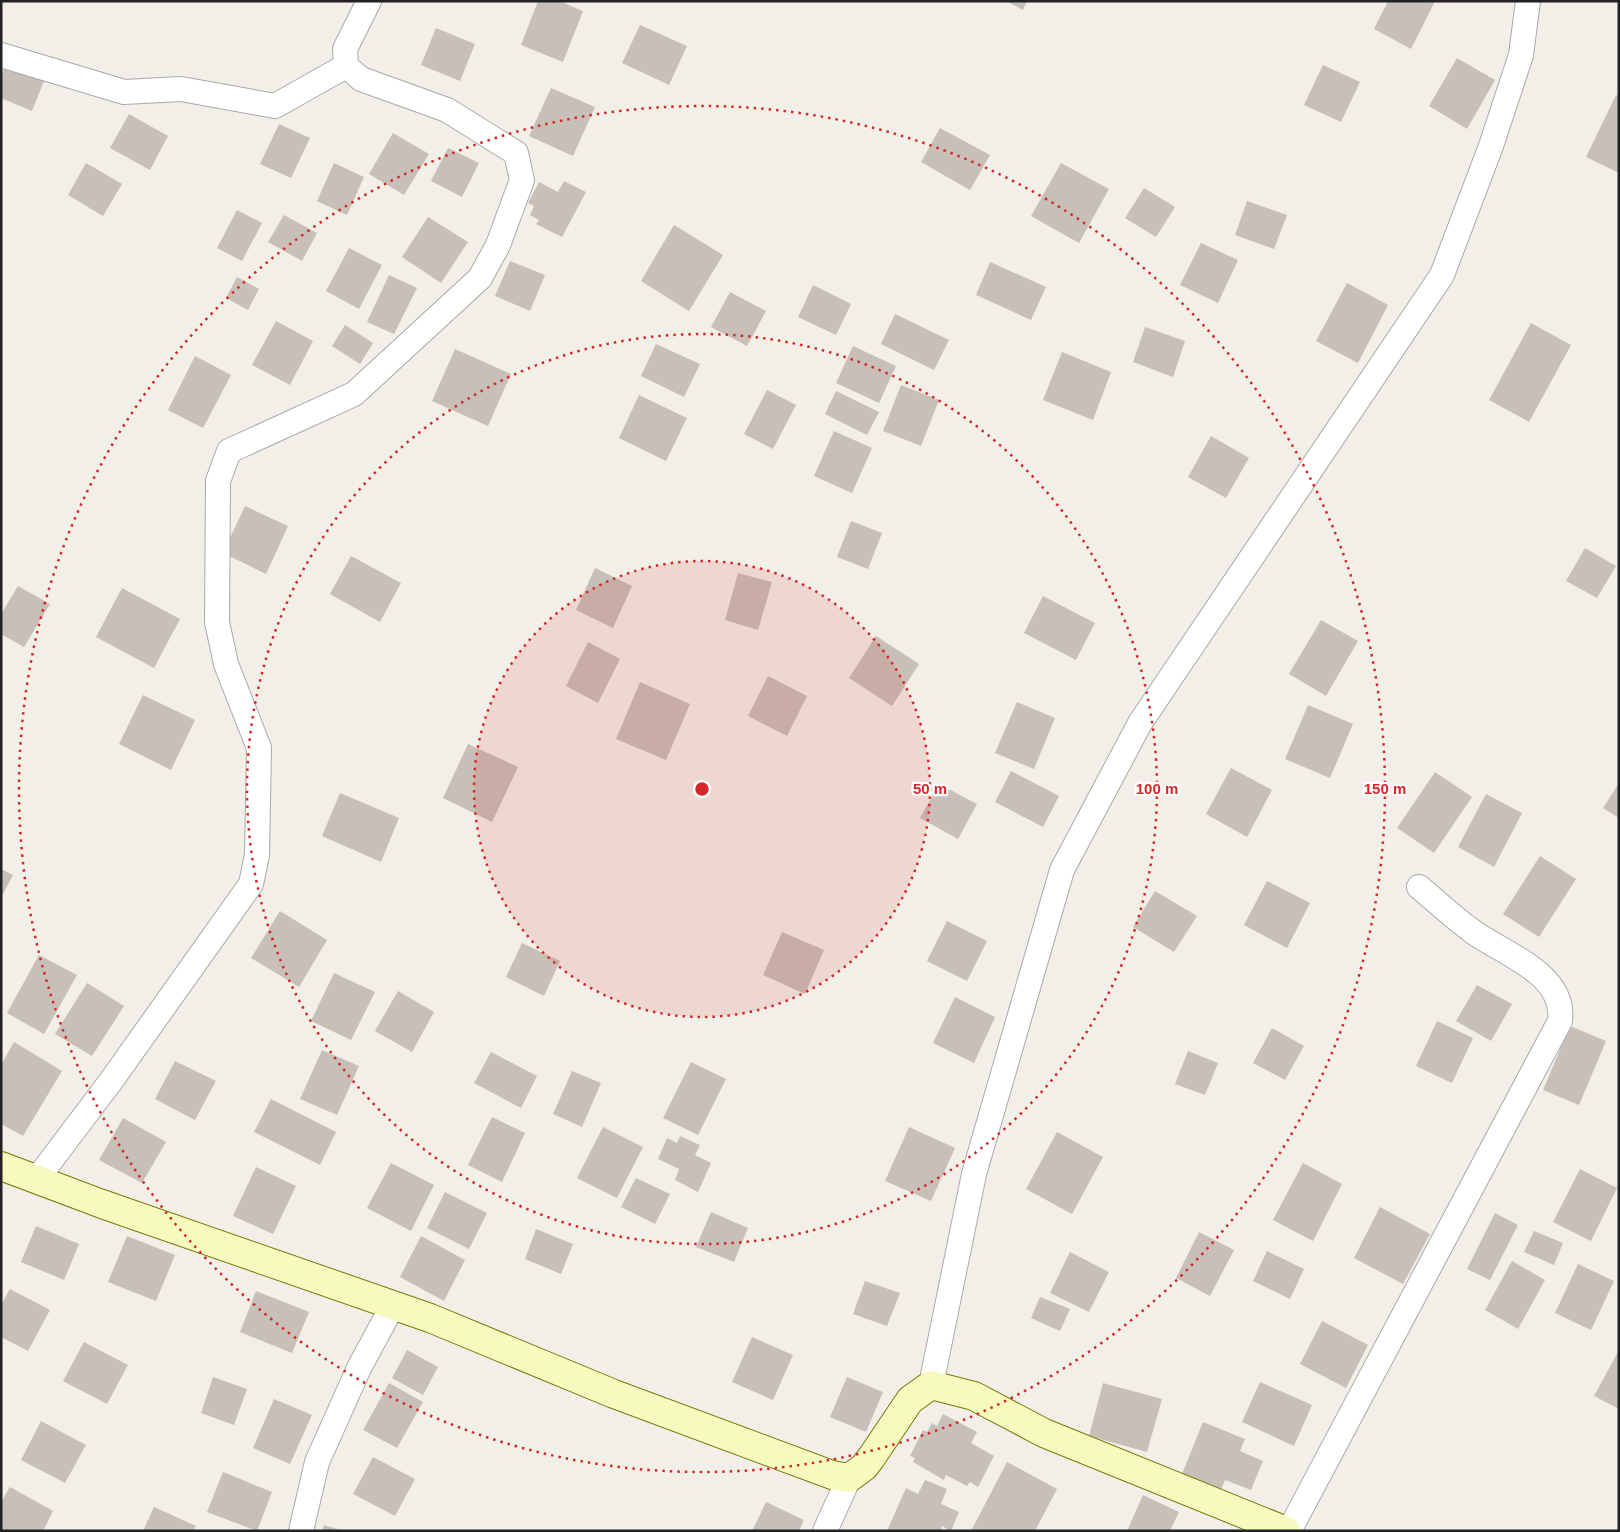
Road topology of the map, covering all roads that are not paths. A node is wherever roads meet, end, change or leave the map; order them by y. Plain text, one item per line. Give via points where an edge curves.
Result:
1 (368, 1) edge
2 (1528, 1) edge
3 (1, 55) edge
4 (346, 66) junction
5 (1419, 887) dead end
6 (1, 1166) edge
7 (37, 1179) junction
8 (393, 1304) junction
9 (931, 1385) junction
10 (849, 1478) junction
11 (301, 1531) edge
12 (825, 1531) edge
13 (1288, 1531) edge

1 - 4 street via 345,50
2 - 9 street via 1521,55 1491,146 1442,275 1140,723 1062,870 974,1174
3 - 4 street via 124,92 181,88 275,106
4 - 7 street via 361,79 447,110 516,153 522,180 498,245 480,278 354,394 230,451 218,481 217,622 226,664 258,748 257,855 251,884
5 - 13 street via 1472,932 1531,968 1546,981 1558,996 1562,1009 1560,1021
6 - 7 street
7 - 8 street
8 - 10 street via 614,1394 832,1475
8 - 11 street via 359,1368 317,1462
9 - 10 street via 910,1400 864,1467
9 - 13 street via 974,1396 1044,1434
10 - 12 street

